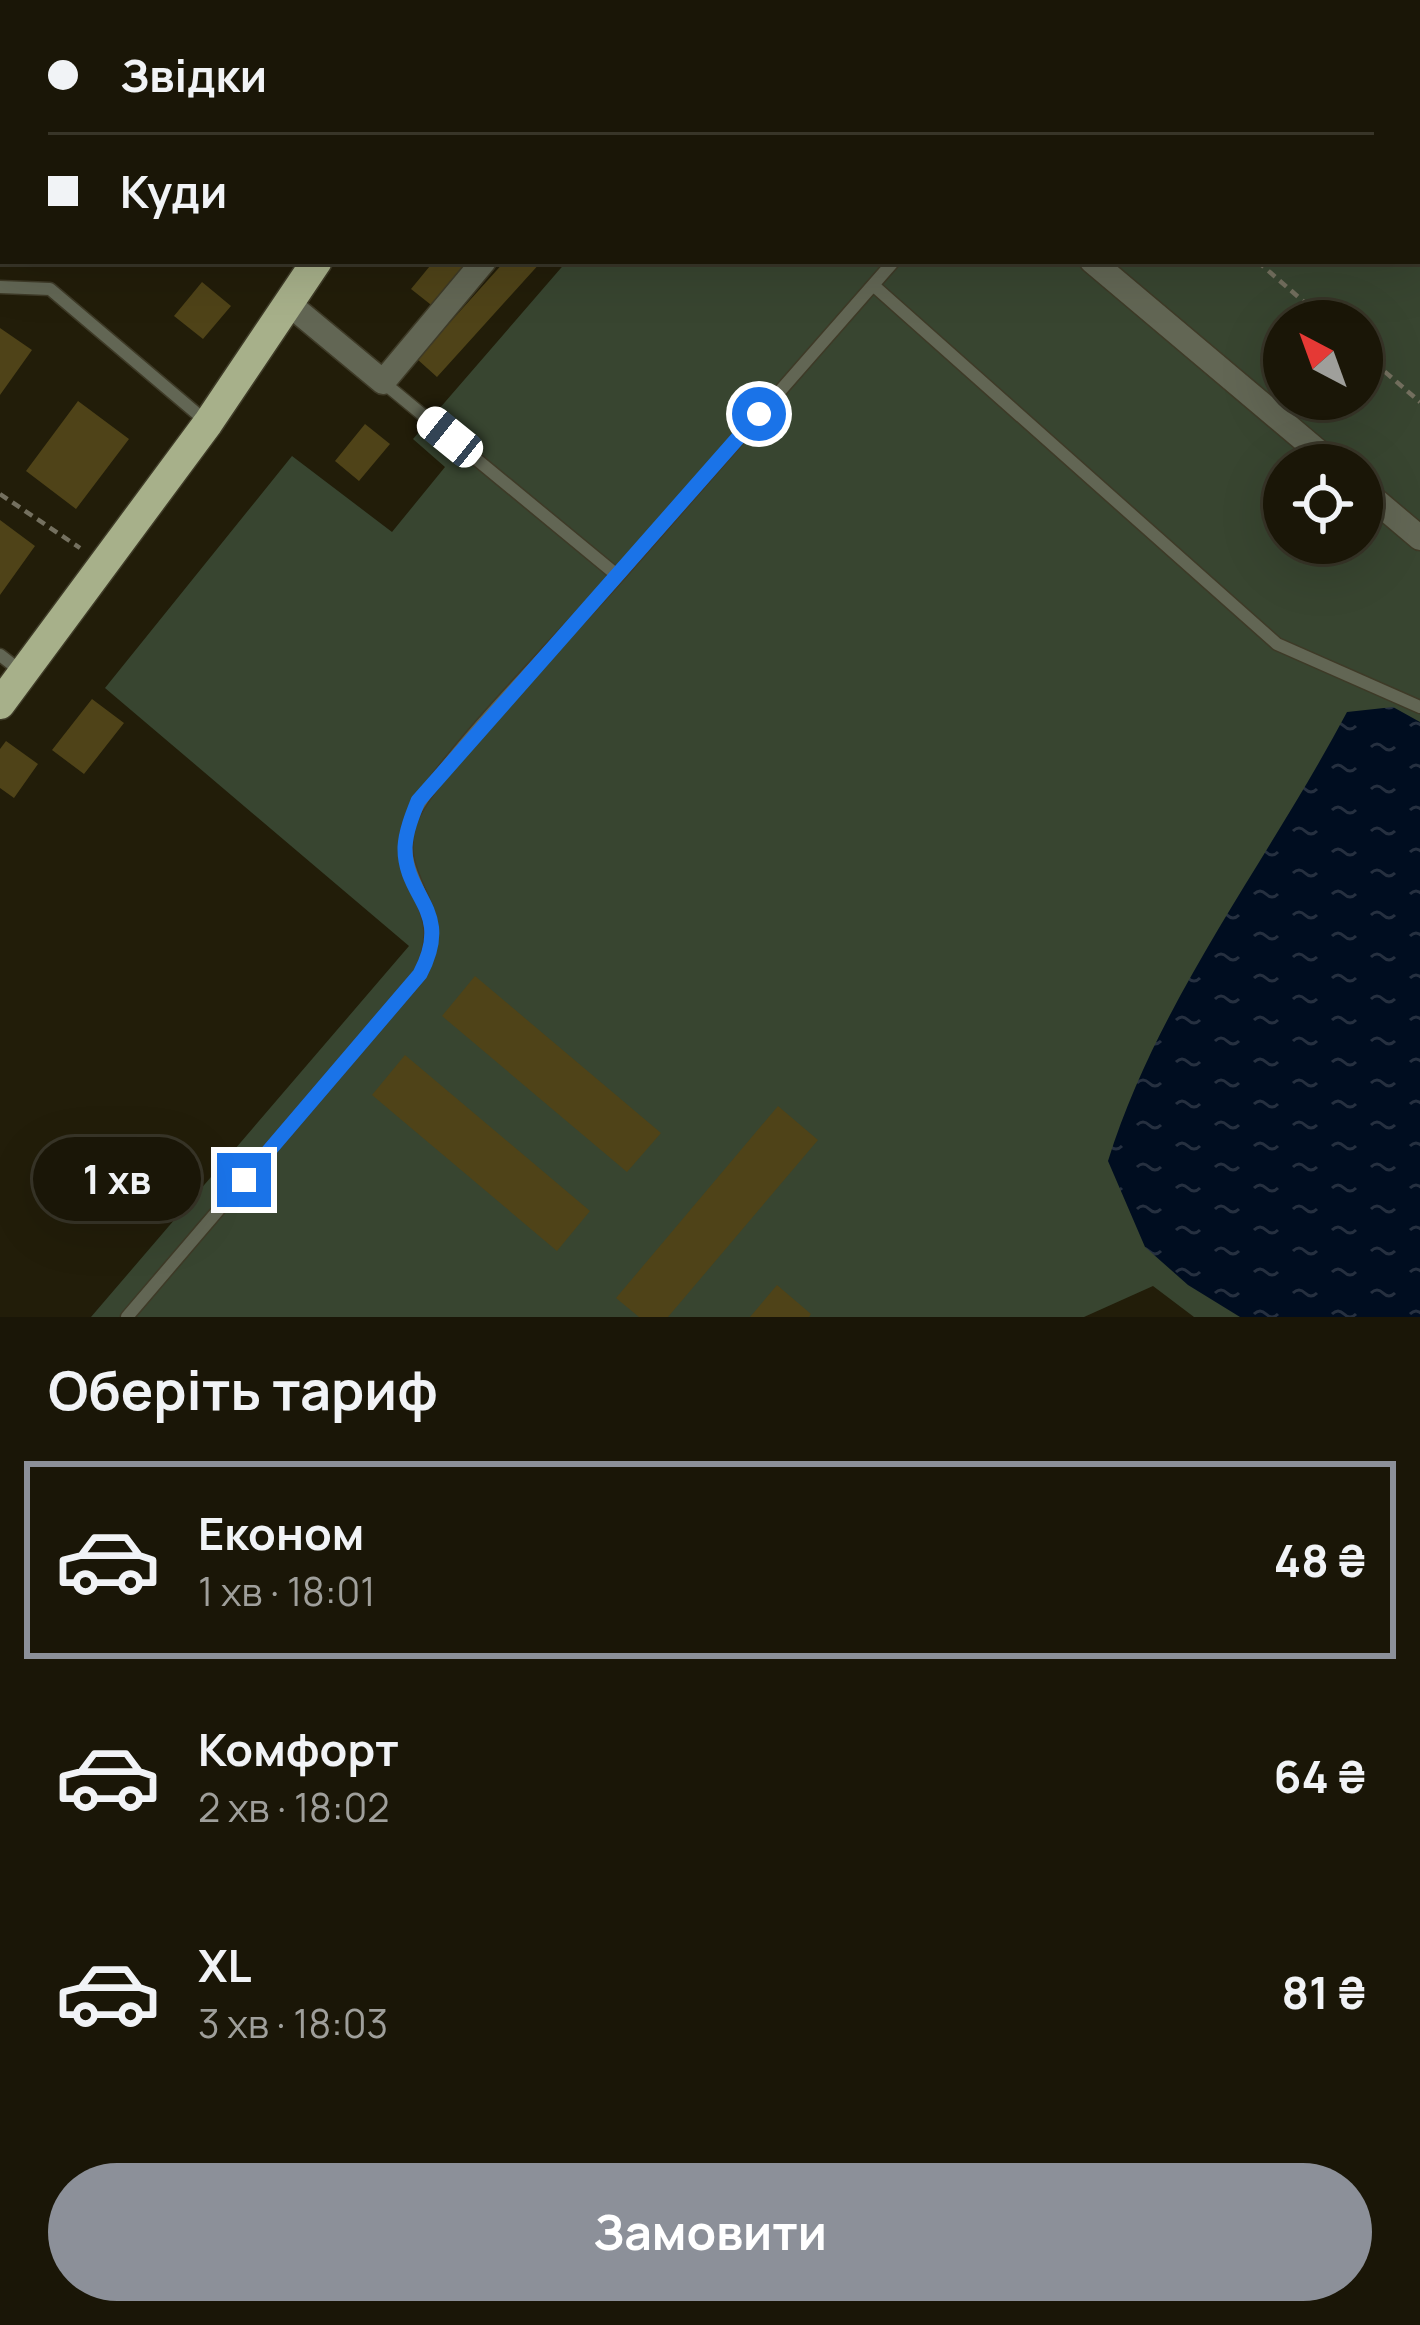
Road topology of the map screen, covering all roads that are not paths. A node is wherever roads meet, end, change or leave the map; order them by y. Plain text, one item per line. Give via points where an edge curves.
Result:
1 (315, 264) edge
2 (481, 264) edge
3 (891, 264) edge
4 (1096, 264) edge
5 (873, 284) junction
6 (0, 287) edge
7 (288, 303) junction
8 (383, 382) junction
9 (208, 423) junction
10 (1309, 444) edge
11 (1383, 507) edge
12 (1420, 538) edge
13 (618, 576) junction
14 (12, 664) edge
15 (0, 704) edge
16 (1420, 707) edge
17 (127, 1317) edge

1 - 7 main road
2 - 8 street
3 - 5 lane
4 - 10 street
5 - 13 lane
5 - 16 lane via 1277,644
6 - 9 lane via 50,289
7 - 8 street
7 - 9 main road
8 - 13 lane
9 - 14 main road
11 - 12 street
13 - 17 lane via 418,801 405,852 427,902 434,947 420,974
14 - 15 main road

